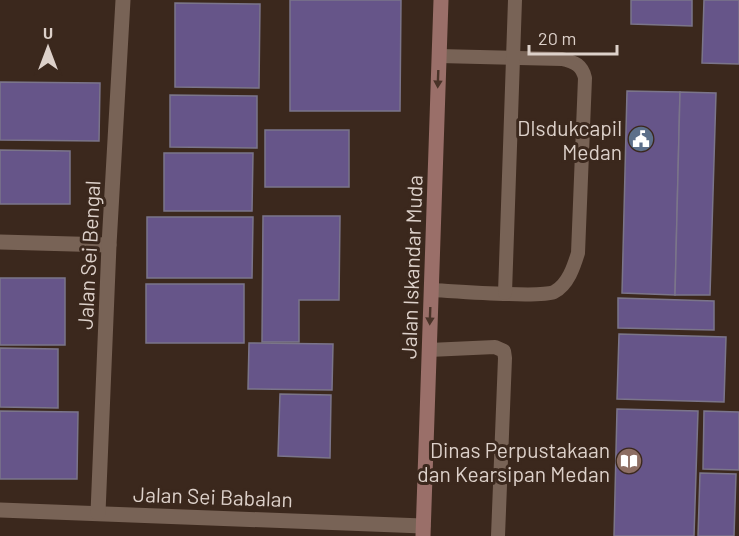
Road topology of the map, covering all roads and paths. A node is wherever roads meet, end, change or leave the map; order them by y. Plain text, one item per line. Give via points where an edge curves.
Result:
1 (123, 0) edge
2 (441, 0) edge
3 (515, 0) edge
4 (439, 56) junction
5 (514, 57) junction
6 (0, 242) edge
7 (109, 245) junction
8 (431, 290) junction
9 (505, 293) junction
10 (429, 350) junction
11 (0, 510) edge
12 (98, 513) junction
13 (423, 531) edge
14 (498, 536) edge

1 - 7 street, Jalan Sei Bengal
2 - 4 main road, Jalan Iskandar Muda
3 - 5 lane
4 - 5 lane
4 -> 8 main road, Jalan Iskandar Muda
5 - 9 lane
5 - 9 lane via 571,61 578,64 585,78 578,252 574,267 553,292
6 - 7 street
7 - 12 street, Jalan Sei Bengal
8 - 9 lane
8 -> 10 main road, Jalan Iskandar Muda
10 - 13 main road, Jalan Iskandar Muda
10 - 14 lane via 495,347 504,351
11 - 12 street, Jalan Sei Babalan
12 - 13 street, Jalan Sei Babalan

